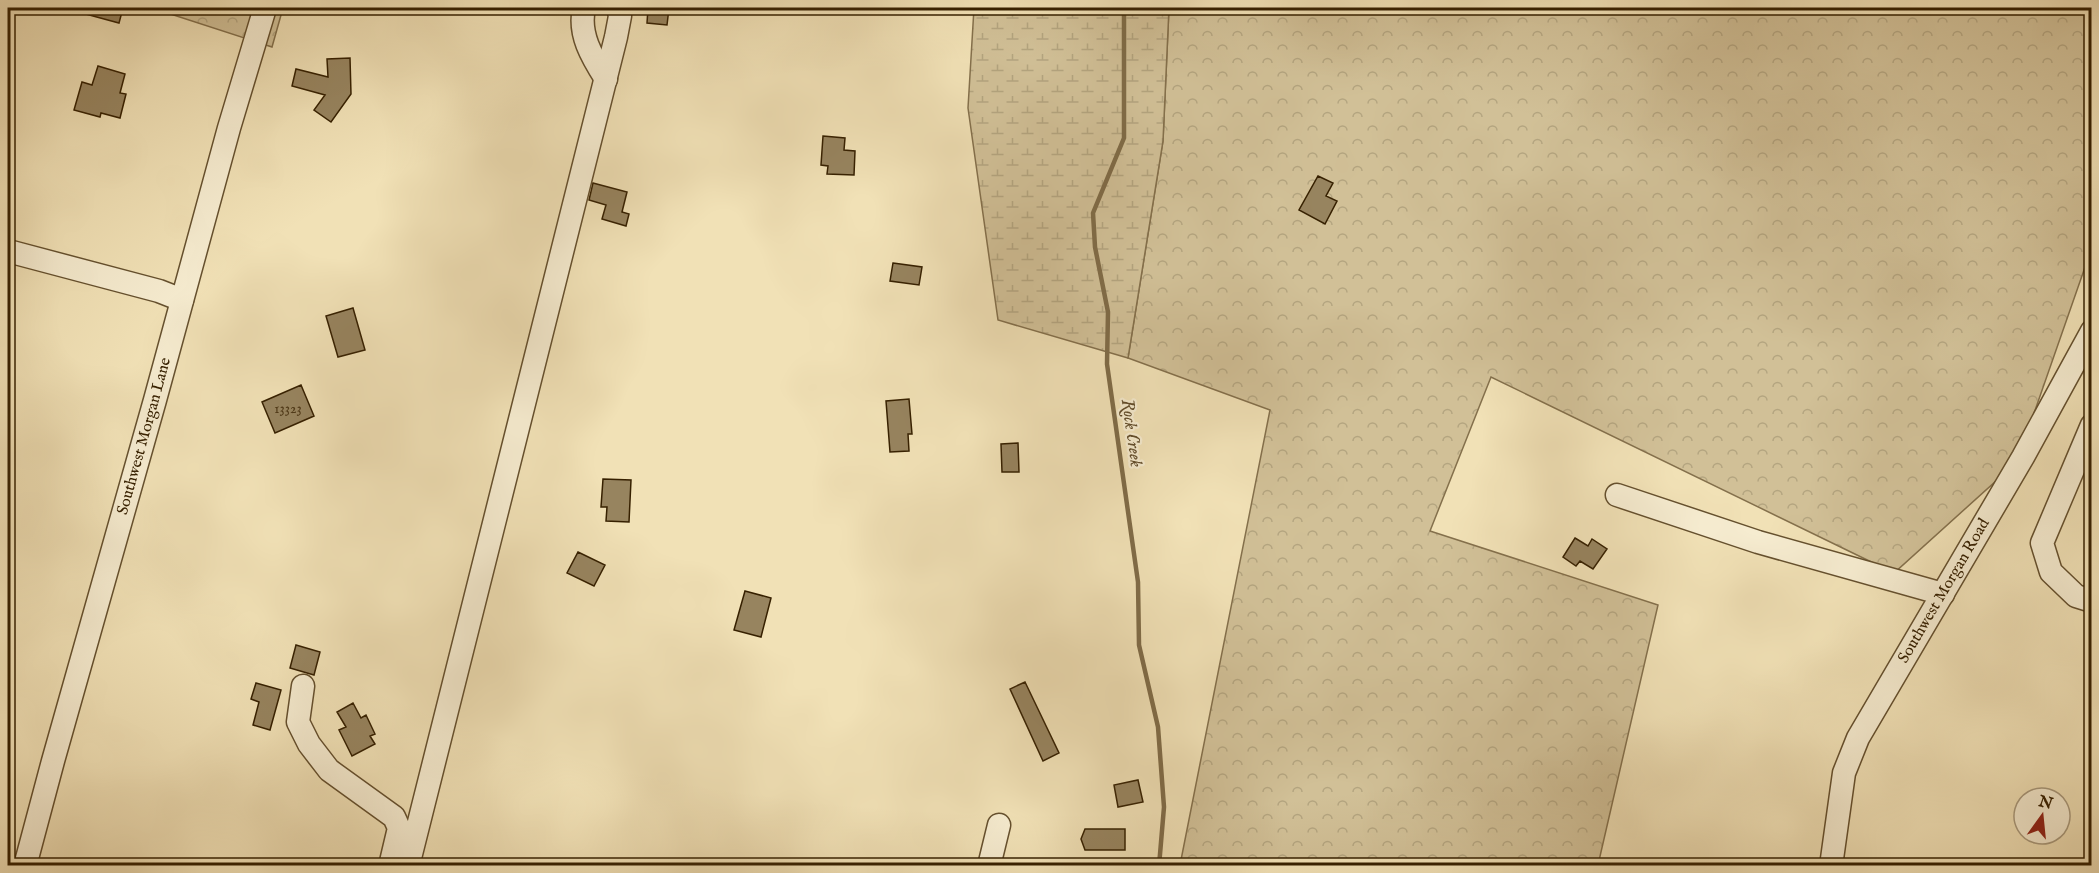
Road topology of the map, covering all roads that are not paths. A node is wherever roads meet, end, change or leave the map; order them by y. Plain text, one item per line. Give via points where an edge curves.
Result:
1 (265, 8) edge
2 (584, 8) edge
3 (618, 8) edge
4 (606, 79) junction
5 (8, 250) edge
6 (182, 300) junction
7 (2091, 331) edge
8 (2091, 425) edge
9 (2087, 448) edge
10 (1617, 495) dead end
11 (1943, 594) junction
12 (2091, 601) edge
13 (303, 686) dead end
14 (999, 825) dead end
15 (25, 866) edge
16 (390, 866) edge
17 (408, 866) edge
18 (989, 866) edge
19 (1831, 866) edge

1 - 6 street, Southwest Morgan Lane
2 - 4 street via 581,22 585,38
3 - 4 street via 620,16
4 - 17 street
5 - 6 street
6 - 15 street, Southwest Morgan Lane
7 - 11 street, Southwest Morgan Road
8 - 9 street
9 - 12 street via 2042,543 2051,572 2076,596
10 - 11 street via 1758,542
11 - 19 street, Southwest Morgan Road via 1858,738 1844,773
13 - 16 street via 298,722 309,744 329,770 394,817 399,828
14 - 18 street

